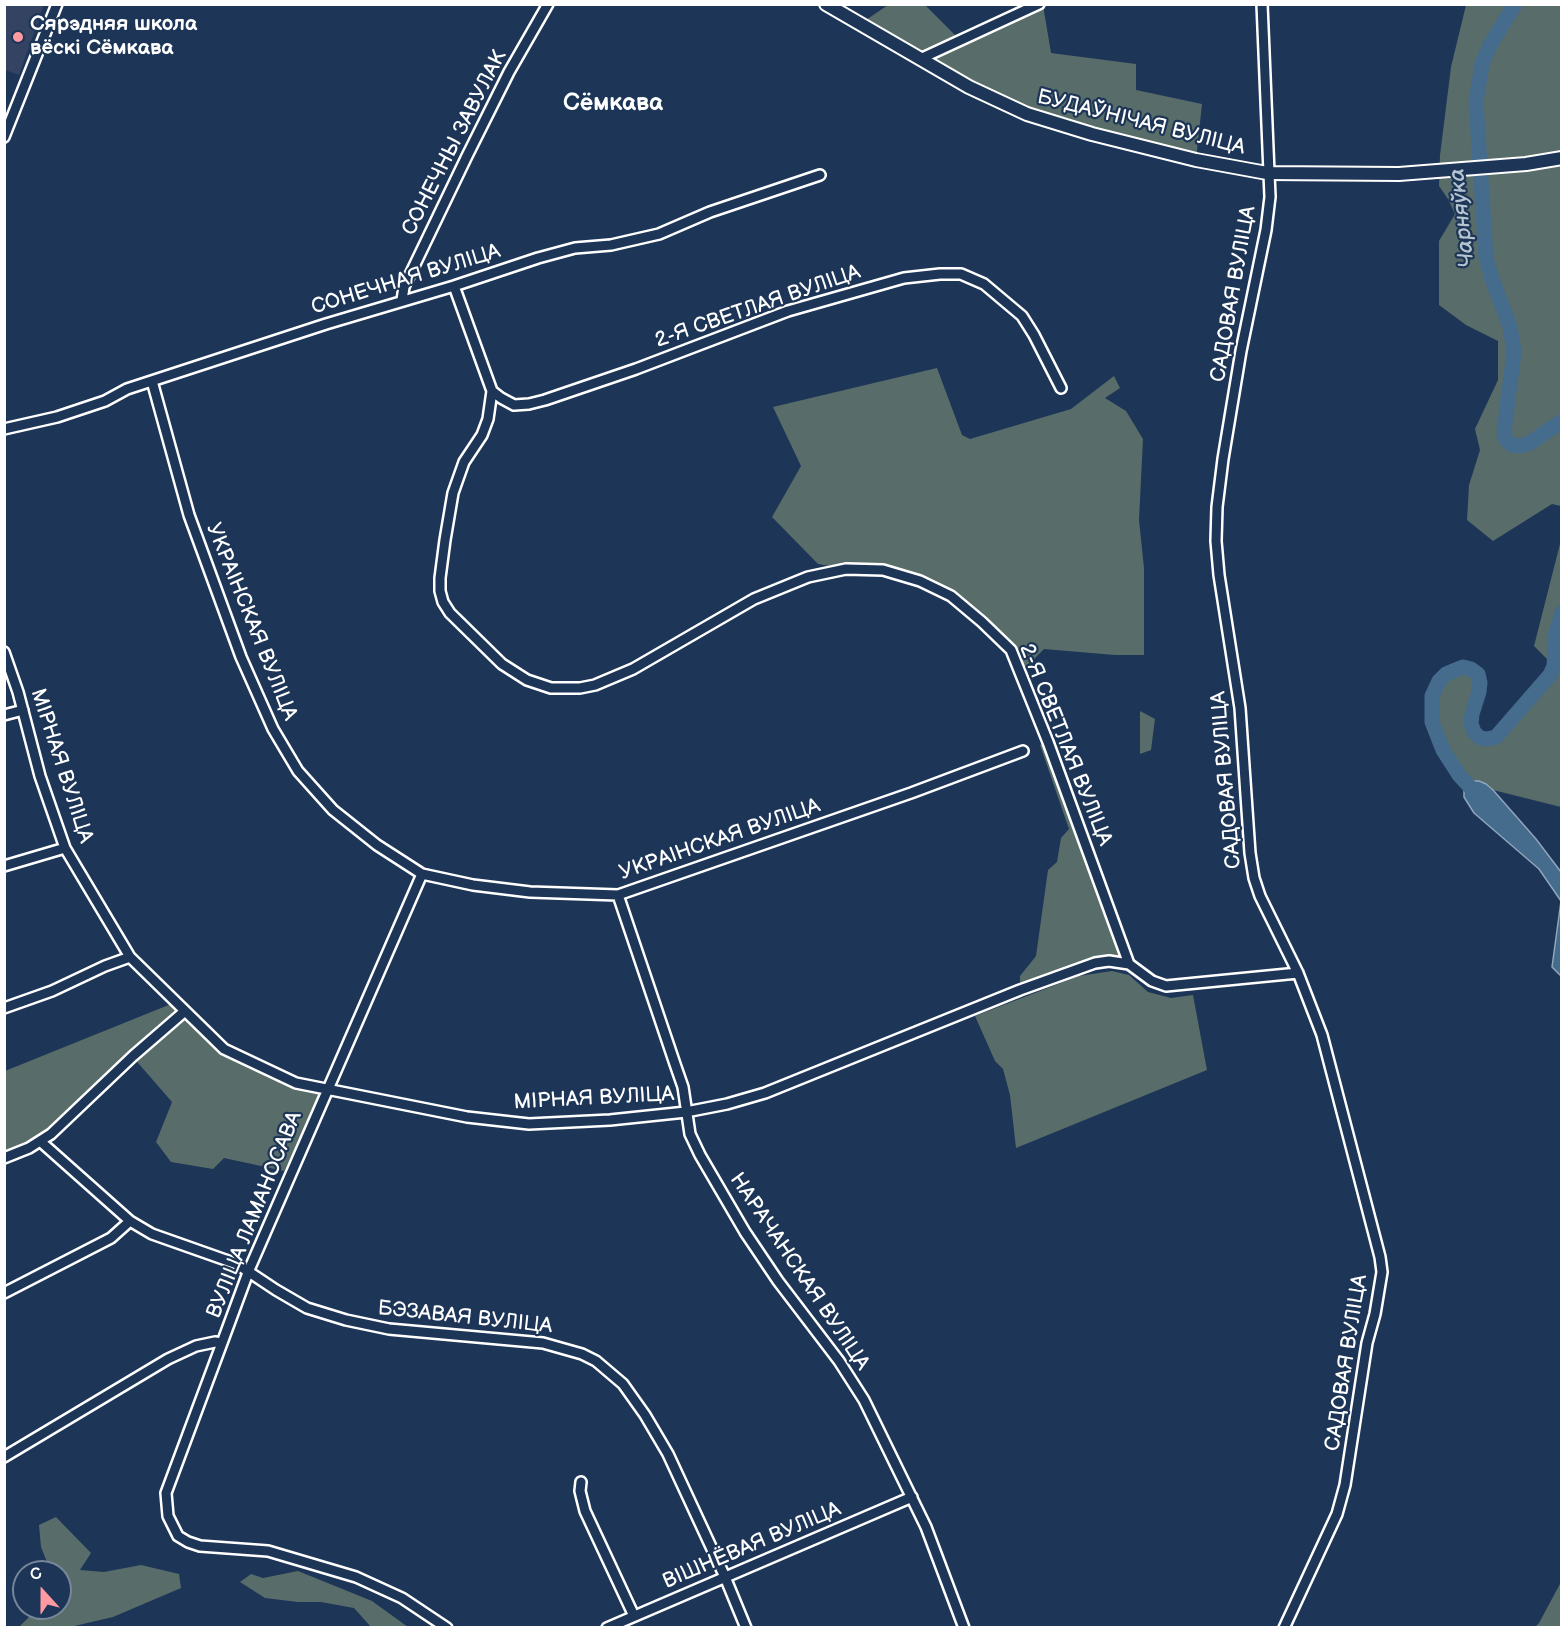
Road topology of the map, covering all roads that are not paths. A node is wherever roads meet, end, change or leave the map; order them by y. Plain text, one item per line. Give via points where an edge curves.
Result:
1 (57, 4) edge
2 (548, 4) edge
3 (826, 4) edge
4 (1039, 4) edge
5 (1262, 4) edge
6 (920, 59) junction
7 (4, 137) edge
8 (1562, 158) edge
9 (1268, 173) junction
10 (820, 175) dead end
11 (454, 286) junction
12 (402, 300) junction
13 (152, 381) junction
14 (1061, 388) dead end
15 (492, 391) junction
16 (4, 429) edge
17 (4, 652) edge
18 (23, 710) junction
19 (4, 715) edge
20 (1023, 751) dead end
21 (65, 848) junction
22 (4, 866) edge
23 (422, 874) junction
24 (618, 895) junction
25 (130, 957) junction
26 (1129, 964) junction
27 (1298, 973) junction
28 (4, 1008) edge
29 (186, 1011) junction
30 (327, 1089) junction
31 (686, 1112) junction
32 (40, 1142) junction
33 (4, 1158) edge
34 (130, 1221) junction
35 (249, 1270) junction
36 (4, 1293) edge
37 (222, 1343) junction
38 (4, 1457) edge
39 (581, 1482) dead end
40 (912, 1497) junction
41 (725, 1577) junction
42 (634, 1616) junction
43 (447, 1628) edge
44 (607, 1628) edge
45 (746, 1628) edge
46 (963, 1628) edge
47 (1284, 1628) edge

1 - 7 street
2 - 12 street, СОНЕЧНЫ ЗАВУЛАК via 472,145 404,287
3 - 6 main road, БУДАЎНІЧАЯ ВУЛІЦА
4 - 6 street
5 - 9 street, САДОВАЯ ВУЛІЦА
6 - 9 main road, БУДАЎНІЧАЯ ВУЛІЦА via 997,102 1047,121 1196,160
8 - 9 main road, БУДАЎНІЧАЯ ВУЛІЦА via 1439,172
9 - 27 street, САДОВАЯ ВУЛІЦА via 1266,230 1223,459 1216,541 1240,708 1254,878
10 - 11 street, СОНЕЧНАЯ ВУЛІЦА via 710,212 659,234 538,258
11 - 12 street, СОНЕЧНАЯ ВУЛІЦА
11 - 15 street, 2-Я СВЕТЛАЯ ВУЛІЦА
12 - 13 street, СОНЕЧНАЯ ВУЛІЦА
13 - 16 street, СОНЕЧНАЯ ВУЛІЦА via 57,417
13 - 23 street, УКРАІНСКАЯ ВУЛІЦА via 189,515 241,657 273,729 298,771 333,810
14 - 15 street, 2-Я СВЕТЛАЯ ВУЛІЦА via 1022,316 984,284 961,274 940,274 904,278 788,311 545,400 514,405
15 - 26 street, 2-Я СВЕТЛАЯ ВУЛІЦА via 482,435 464,462 453,493 440,591 450,613 502,664 527,680 552,688 595,685 633,669 754,599 808,577 846,568 883,570 920,581 951,596 1011,650
17 - 18 street, МІРНАЯ ВУЛІЦА
18 - 19 street
18 - 21 street, МІРНАЯ ВУЛІЦА
20 - 24 street, УКРАІНСКАЯ ВУЛІЦА
21 - 22 street
21 - 25 street, МІРНАЯ ВУЛІЦА
23 - 24 street, УКРАІНСКАЯ ВУЛІЦА via 530,892
23 - 30 street, ВУЛІЦА ЛАМАНОСАВА
24 - 31 street, НАРАЧАНСКАЯ ВУЛІЦА via 678,1072
25 - 28 street
25 - 29 street, МІРНАЯ ВУЛІЦА
26 - 27 street via 1166,986
26 - 31 street, МІРНАЯ ВУЛІЦА via 1109,961 1075,970 765,1093
27 - 47 street, САДОВАЯ ВУЛІЦА via 1323,1035 1382,1272 1337,1514
29 - 30 street, МІРНАЯ ВУЛІЦА via 224,1049 296,1083
29 - 32 street
30 - 31 street, МІРНАЯ ВУЛІЦА via 467,1117 529,1124
30 - 35 street, ВУЛІЦА ЛАМАНОСАВА
31 - 40 street, НАРАЧАНСКАЯ ВУЛІЦА via 690,1134 700,1155 745,1232 864,1400
32 - 33 street
32 - 34 street, БЭЗАВАЯ ВУЛІЦА
34 - 35 street, БЭЗАВАЯ ВУЛІЦА via 152,1234
34 - 36 street via 103,1242
35 - 37 street, ВУЛІЦА ЛАМАНОСАВА
35 - 41 street, БЭЗАВАЯ ВУЛІЦА via 291,1300 346,1320 410,1332 543,1343 596,1361 623,1384 654,1431
37 - 38 street, ВУЛІЦА ЛАМАНОСАВА via 206,1343 168,1359
37 - 43 street via 166,1493 172,1527 178,1536 200,1546 268,1551 356,1576 402,1598
39 - 42 street via 585,1511
40 - 41 street, ВІШНЁВАЯ ВУЛІЦА
40 - 46 street, НАРАЧАНСКАЯ ВУЛІЦА
41 - 42 street, ВІШНЁВАЯ ВУЛІЦА
41 - 45 street, БЭЗАВАЯ ВУЛІЦА
42 - 44 street, ВІШНЁВАЯ ВУЛІЦА

